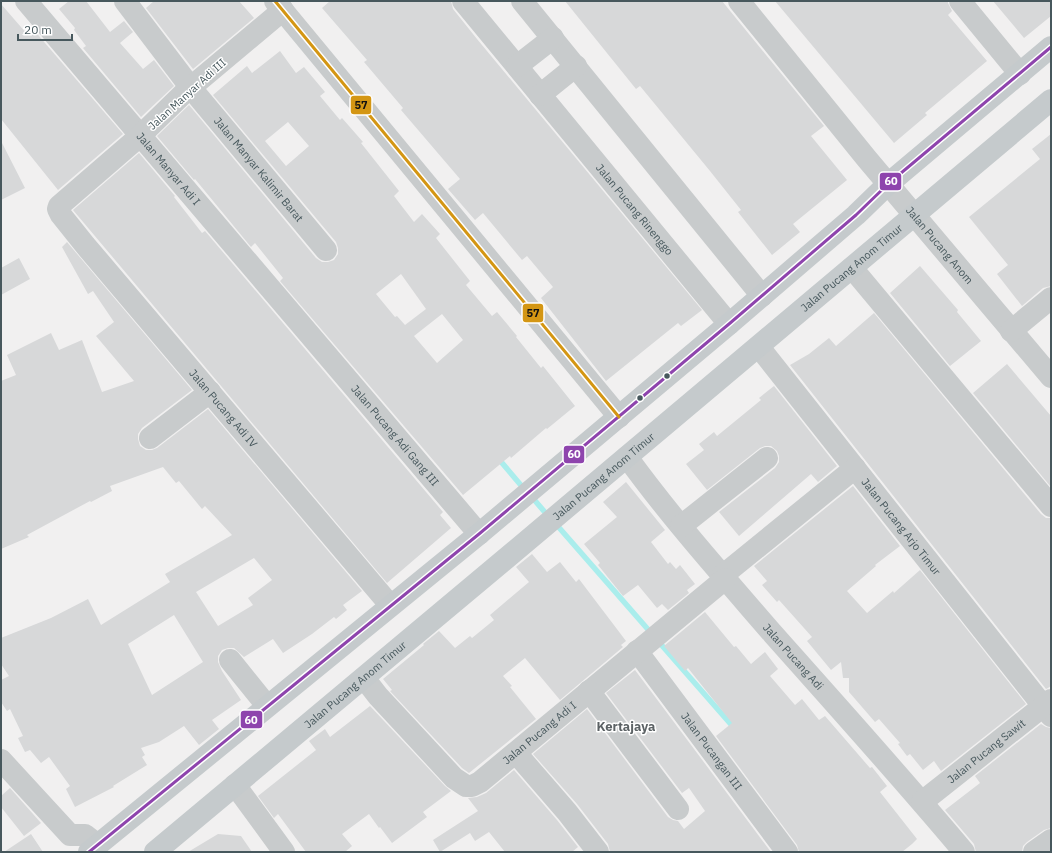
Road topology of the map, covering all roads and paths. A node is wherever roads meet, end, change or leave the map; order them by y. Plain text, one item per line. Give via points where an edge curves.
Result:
1 (26, 1) edge
2 (125, 1) edge
3 (463, 1) edge
4 (522, 1) edge
5 (739, 1) edge
6 (960, 1) edge
7 (279, 6) edge
8 (553, 38) junction
9 (1051, 48) edge
10 (517, 66) junction
11 (576, 66) junction
12 (1020, 74) junction
13 (188, 90) junction
14 (540, 95) junction
15 (1051, 100) edge
16 (140, 136) junction
17 (888, 184) junction
18 (58, 211) joint
19 (914, 214) junction
20 (326, 250) dead end
21 (852, 268) junction
22 (762, 296) junction
23 (1051, 298) edge
24 (729, 324) junction
25 (1011, 331) junction
26 (311, 337) joint
27 (758, 347) junction
28 (1051, 377) edge
29 (210, 392) junction
30 (619, 416) junction
31 (150, 438) dead end
32 (627, 457) junction
33 (767, 458) dead end
34 (855, 468) junction
35 (1051, 506) edge
36 (681, 526) junction
37 (479, 534) junction
38 (724, 577) junction
39 (390, 605) junction
40 (648, 642) junction
41 (230, 660) dead end
42 (364, 678) junction
43 (589, 691) junction
44 (267, 706) junction
45 (1048, 707) edge
46 (516, 753) junction
47 (1, 760) edge
48 (235, 785) junction
49 (922, 802) junction
50 (678, 809) dead end
51 (1051, 840) edge
52 (69, 843) edge
53 (94, 848) edge
54 (155, 852) edge
55 (284, 852) edge
56 (598, 852) edge
57 (787, 852) edge
58 (964, 852) edge
59 (1034, 852) edge

1 - 16 street, Jalan Manyar Adi I
2 - 13 street, Jalan Manyar Kalimir Barat
3 - 10 street, Jalan Pucang Rinenggo
4 - 8 street
5 - 17 street, Jalan Pucang Anom
6 - 12 street
7 - 13 street, Jalan Manyar Adi III
7 - 30 street
8 - 10 street
8 - 11 street
9 - 12 main road
10 - 14 street, Jalan Pucang Rinenggo
11 - 14 street
11 - 22 street
12 - 17 main road
13 - 16 street, Jalan Manyar Adi III
13 - 20 street, Jalan Manyar Kalimir Barat
14 - 24 street, Jalan Pucang Rinenggo
15 - 19 main road, Jalan Pucang Anom Timur
16 - 18 street, Jalan Manyar Adi III via 59,206
16 - 26 street, Jalan Manyar Adi I
17 - 19 street, Jalan Pucang Anom
17 - 22 main road
18 - 29 street, Jalan Pucang Adi IV
19 - 21 main road, Jalan Pucang Anom Timur
19 - 25 street, Jalan Pucang Anom
21 - 27 main road, Jalan Pucang Anom Timur
21 - 35 street
22 - 24 main road
23 - 25 street
24 - 30 main road
25 - 28 street, Jalan Pucang Anom
26 - 37 street, Jalan Pucang Adi Gang III
27 - 32 main road, Jalan Pucang Anom Timur
27 - 34 street, Jalan Pucang Arjo Timur
29 - 31 street
29 - 39 street, Jalan Pucang Adi IV
30 - 37 main road
32 - 36 street, Jalan Pucang Adi
32 - 42 main road, Jalan Pucang Anom Timur
33 - 36 street
34 - 38 street, Jalan Pucang Adi I
34 - 45 street, Jalan Pucang Arjo Timur
36 - 38 street, Jalan Pucang Adi
37 - 39 main road
38 - 40 street, Jalan Pucang Adi I
38 - 49 street, Jalan Pucang Adi
39 - 44 main road
40 - 43 street, Jalan Pucang Adi I
40 - 57 street, Jalan Pucangan III
41 - 44 street
42 - 46 street, Jalan Pucang Adi I via 460,783 466,786 480,782
42 - 48 main road, Jalan Pucang Anom Timur
43 - 46 street, Jalan Pucang Adi I
43 - 50 street
44 - 53 main road
45 - 49 street, Jalan Pucang Sawit
46 - 56 street
47 - 52 street
48 - 54 main road, Jalan Pucang Anom Timur
48 - 55 street
49 - 58 street, Jalan Pucang Adi
51 - 59 street
52 - 53 street via 85,835

